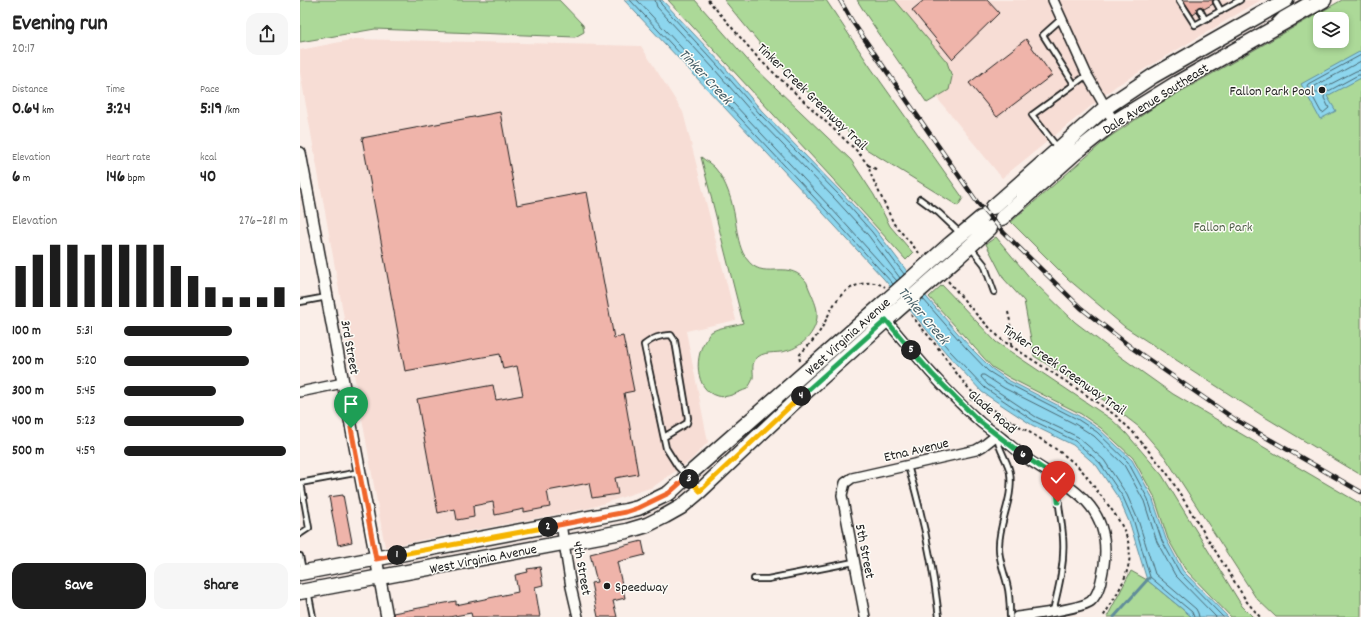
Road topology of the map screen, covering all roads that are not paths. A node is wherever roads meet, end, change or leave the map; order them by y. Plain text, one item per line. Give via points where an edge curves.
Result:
1 (1053, 0) edge
2 (1180, 0) edge
3 (1286, 0) edge
4 (1307, 0) edge
5 (1324, 0) edge
6 (1237, 1) edge
7 (1216, 2) dead end
8 (1200, 10) dead end
9 (1221, 11) junction
10 (1061, 19) junction
11 (1205, 19) junction
12 (1254, 39) junction
13 (1087, 75) junction
14 (1074, 84) junction
15 (1105, 108) junction
16 (1114, 122) junction
17 (1058, 149) junction
18 (300, 153) edge
19 (920, 198) dead end
20 (986, 223) dead end
21 (965, 240) junction
22 (994, 292) dead end
23 (327, 297) junction
24 (300, 302) edge
25 (890, 316) junction
26 (343, 384) junction
27 (300, 392) edge
28 (997, 435) junction
29 (664, 437) junction
30 (908, 466) junction
31 (360, 472) junction
32 (687, 477) junction
33 (1058, 479) junction
34 (300, 483) edge
35 (842, 489) joint
36 (700, 491) junction
37 (561, 524) junction
38 (300, 534) edge
39 (564, 543) junction
40 (300, 556) edge
41 (376, 559) junction
42 (854, 562) junction
43 (302, 573) edge
44 (380, 577) junction
45 (754, 579) dead end
46 (304, 591) edge
47 (1053, 611) junction
48 (313, 617) edge
49 (388, 617) edge
50 (576, 617) edge
51 (865, 617) edge
52 (939, 617) edge
53 (1010, 617) edge
54 (1017, 617) edge

1 - 10 street
2 - 11 lane via 1194,25
3 - 15 main road, Dale Avenue Southeast via 1153,76
4 - 12 lane via 1281,15
5 - 12 main road, Dale Avenue Southeast
6 - 9 lane
7 - 9 lane
8 - 11 lane
9 - 11 lane
10 - 13 street
10 - 14 lane via 1043,35
12 - 16 main road, Dale Avenue Southeast
13 - 14 lane
13 - 15 street
14 - 17 lane via 1032,115
15 - 16 street
15 - 17 main road, Dale Avenue Southeast
16 - 17 main road, Dale Avenue Southeast via 997,213
18 - 23 street, 3rd Street
19 - 21 lane
20 - 21 main road
21 - 22 lane via 984,264
21 - 25 main road, West Virginia Avenue, bridge via 959,256
21 - 32 main road, West Virginia Avenue, bridge via 949,245
23 - 24 lane
23 - 26 street, 3rd Street
25 - 28 street, Glade Road via 932,374 979,421
25 - 36 main road, West Virginia Avenue
26 - 27 street
26 - 31 street, 3rd Street
28 - 30 street, Etna Avenue via 976,450
28 - 33 street, Glade Road
28 - 53 lane via 1010,473 1010,496 1000,536 999,556 1007,585
29 - 29 lane via 687,423 688,418 676,341 671,335 652,339 644,345
29 - 32 lane via 670,455
30 - 35 street, Etna Avenue via 852,478
30 - 52 lane via 926,533
31 - 34 lane
31 - 41 street, 3rd Street
32 - 36 lane
32 - 37 main road, West Virginia Avenue via 669,493 638,508
33 - 47 lane via 1063,554
33 - 47 street, Glade Road via 1086,500 1094,510 1104,538 1105,553 1100,582 1091,601 1080,607
34 - 38 lane via 309,528
35 - 42 street, 5th Street
36 - 39 main road, West Virginia Avenue via 676,510 647,525
37 - 39 street, 4th Street
37 - 41 main road, West Virginia Avenue
39 - 44 main road, West Virginia Avenue
39 - 50 street, 4th Street
40 - 43 lane
41 - 43 main road, West Virginia Avenue
41 - 44 street, 3rd Street
42 - 45 lane via 768,579
42 - 51 street, 5th Street
44 - 46 main road, West Virginia Avenue
44 - 49 street, 3rd Street
46 - 48 lane
47 - 54 street

